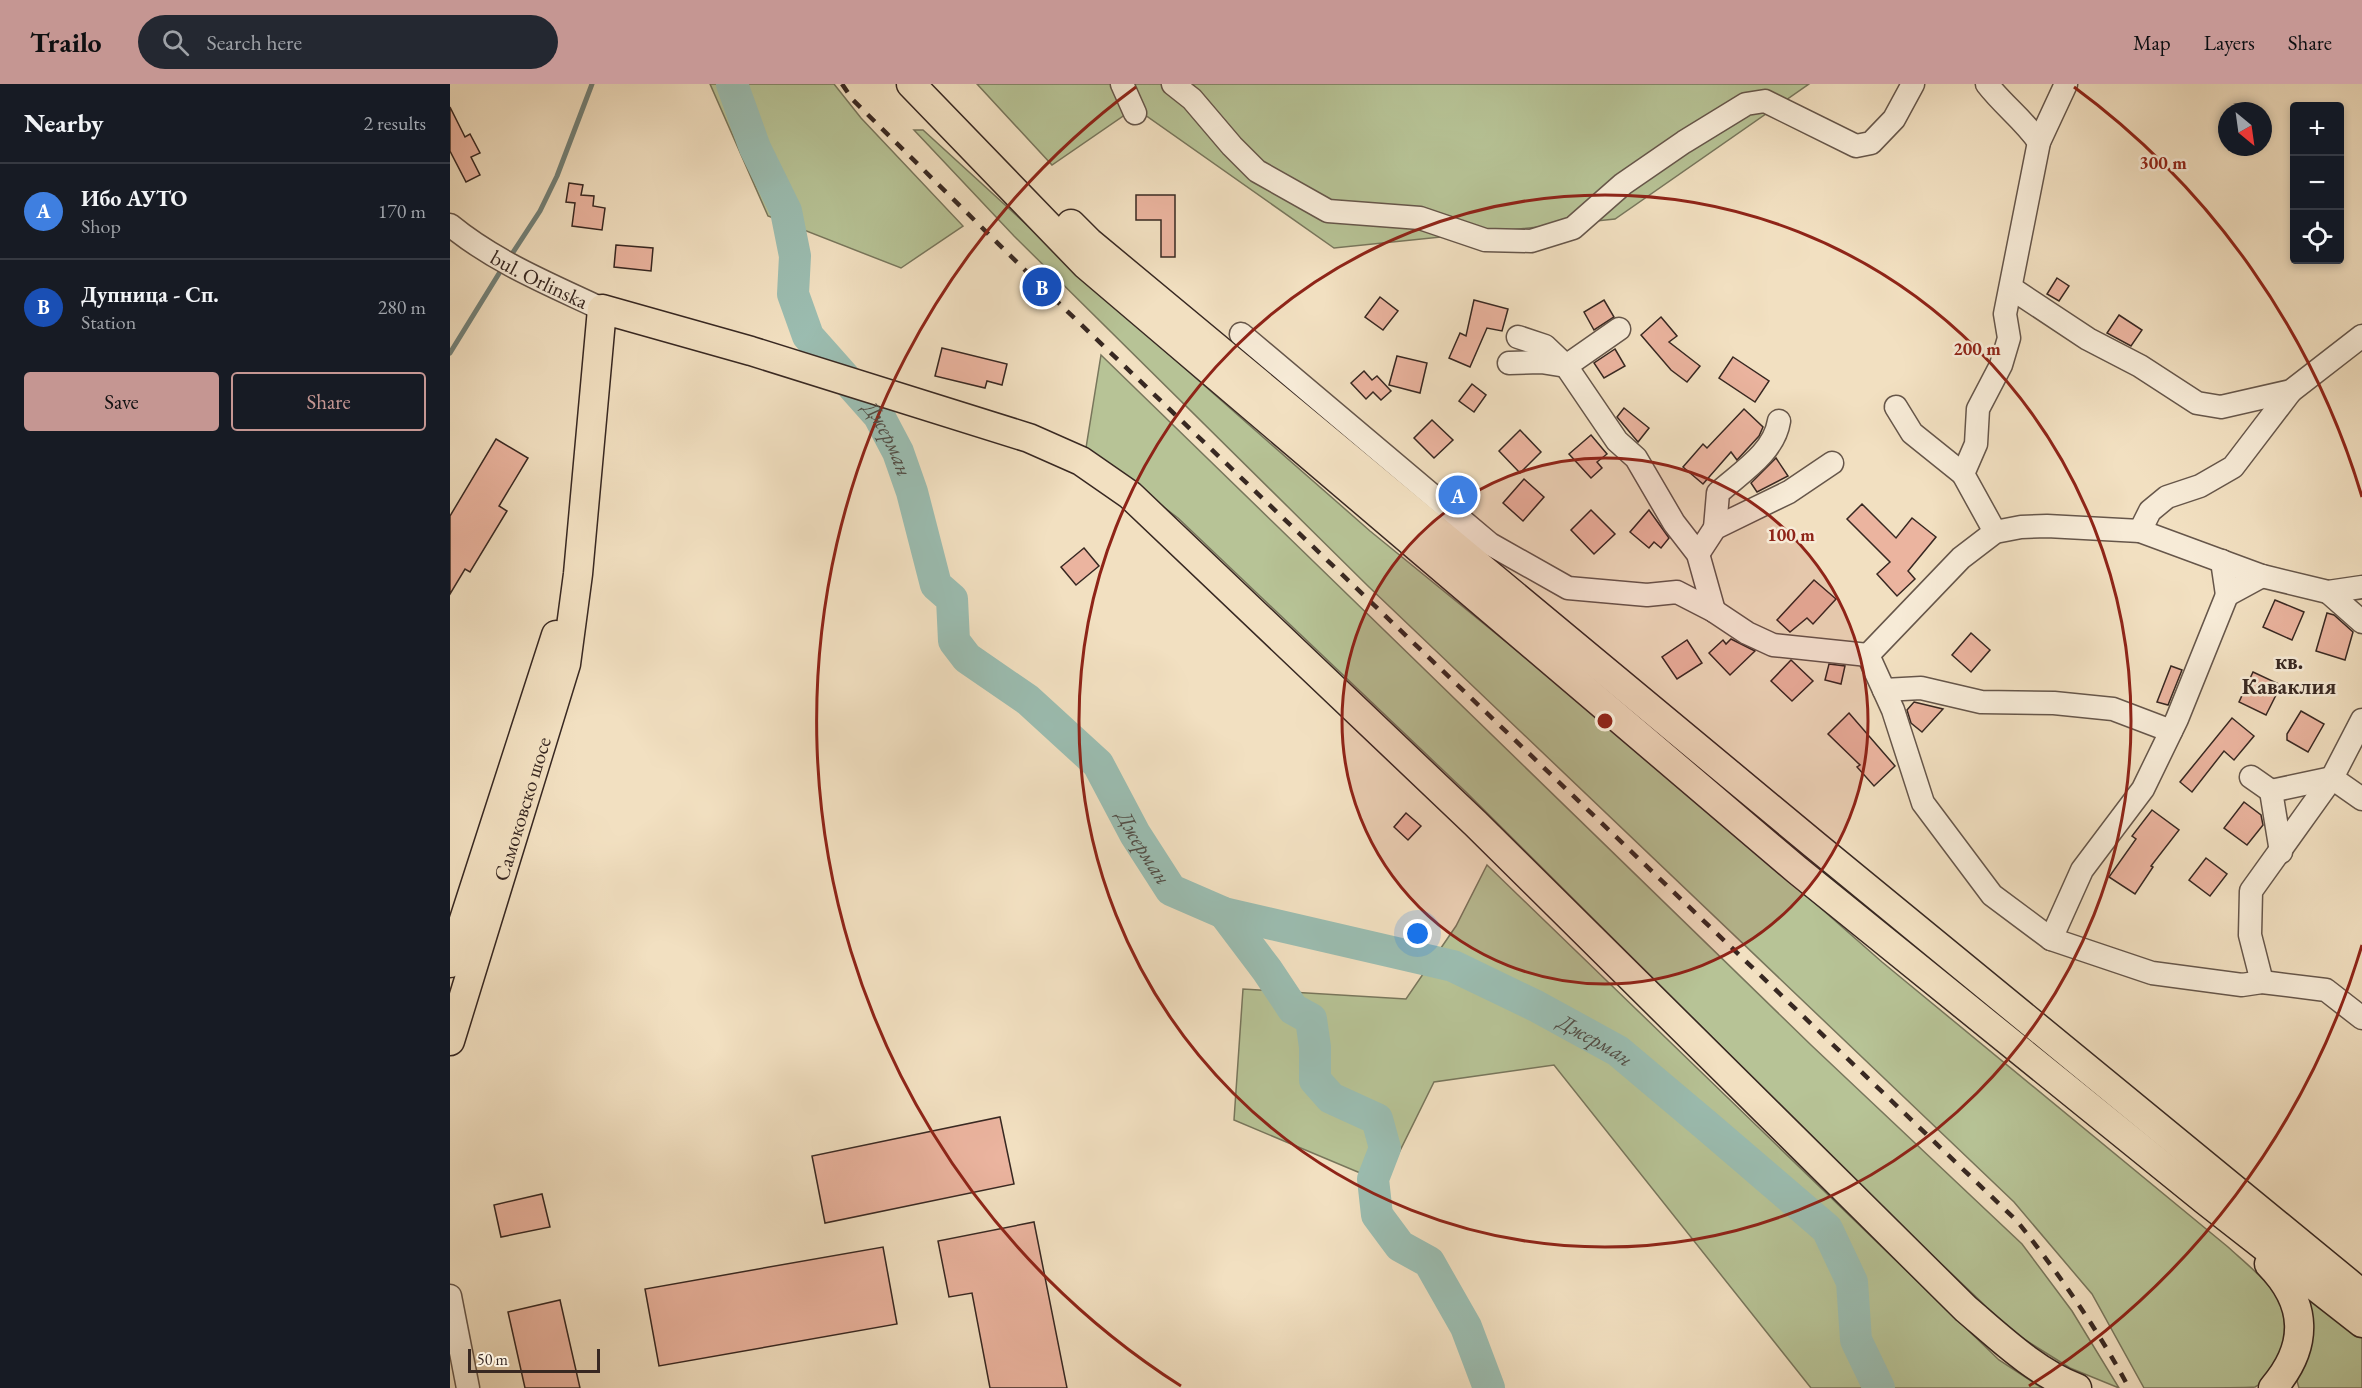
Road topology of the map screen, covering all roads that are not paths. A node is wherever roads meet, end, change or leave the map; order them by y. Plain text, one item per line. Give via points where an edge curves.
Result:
1 (911, 84) edge
2 (937, 84) edge
3 (1122, 84) edge
4 (1173, 84) edge
5 (1913, 84) edge
6 (1987, 84) edge
7 (2066, 84) edge
8 (1135, 113) dead end
9 (2039, 142) junction
10 (450, 225) edge
11 (2010, 288) junction
12 (602, 309) junction
13 (1618, 329) dead end
14 (1241, 334) dead end
15 (2362, 336) edge
16 (1518, 337) dead end
17 (1509, 363) dead end
18 (1566, 366) junction
19 (2291, 391) junction
20 (1896, 407) dead end
21 (1779, 421) dead end
22 (1832, 463) dead end
23 (1729, 467) dead end
24 (1963, 474) junction
25 (1718, 493) junction
26 (1714, 528) junction
27 (2140, 531) junction
28 (1995, 532) junction
29 (1698, 554) junction
30 (2222, 561) junction
31 (578, 574) junction
32 (2262, 576) junction
33 (2362, 587) edge
34 (2328, 592) junction
35 (2227, 595) junction
36 (1714, 611) junction
37 (2362, 622) edge
38 (1868, 655) junction
39 (1884, 690) junction
40 (2362, 720) edge
41 (2171, 730) junction
42 (2251, 777) dead end
43 (2332, 778) junction
44 (2271, 791) junction
45 (2362, 799) edge
46 (2281, 852) junction
47 (2051, 939) junction
48 (450, 963) edge
49 (2262, 982) junction
50 (2362, 1018) edge
51 (450, 1041) edge
52 (2206, 1201) junction
53 (2362, 1294) edge
54 (450, 1296) edge
55 (2362, 1323) edge
56 (2282, 1383) edge
57 (2070, 1386) edge
58 (468, 1388) edge

1 - 52 main road via 1086,266 1797,870
2 - 53 main road via 1089,242
3 - 8 street
4 - 5 street via 1192,99 1257,171 1328,210 1420,218 1485,240 1531,241 1574,228 1623,184 1746,104 1765,101 1856,146 1871,143 1894,119
6 - 9 street
7 - 9 street
9 - 11 street
10 - 12 street, bul. Orlinska via 473,244
11 - 19 street via 2197,404 2221,407
11 - 24 street via 2005,314 2009,338 2001,365 1978,409 1976,444
12 - 31 main road, Самоковско шосе
12 - 57 main road via 1029,438 1082,461 1130,495 1467,816 1966,1309 2008,1344
13 - 18 street
14 - 36 street via 1490,544 1568,588 1647,595 1677,592
15 - 19 street
16 - 18 street via 1545,346
17 - 18 street
18 - 29 street via 1617,441 1636,458 1674,523
19 - 27 street via 2233,467 2200,486 2167,497 2150,511
20 - 24 street via 1912,433
21 - 25 street via 1777,435 1767,449
22 - 26 street via 1789,492
23 - 25 street
24 - 28 street
25 - 26 street
26 - 29 street
27 - 28 street via 2047,525
27 - 30 street
28 - 38 street via 1961,558
29 - 36 street
30 - 32 street
30 - 35 street
31 - 48 main road, Самоковско шосе via 524,728
31 - 51 main road, Самоковско шосе via 566,664
32 - 34 street
32 - 35 street
33 - 34 street
34 - 37 street
35 - 41 street
36 - 38 street via 1773,645
38 - 39 street
39 - 41 street via 1922,688 1981,702 2113,709
39 - 47 street via 1923,803 1992,895
40 - 43 street
41 - 47 street via 2143,789 2082,870
42 - 44 street
43 - 44 street
43 - 45 street
43 - 46 street
44 - 46 street
46 - 49 street via 2251,891 2250,935
47 - 49 street via 2152,973 2242,985
49 - 50 street via 2326,990
52 - 55 main road
52 - 56 main road via 2281,1276 2291,1293 2297,1308 2299,1343
54 - 58 street

